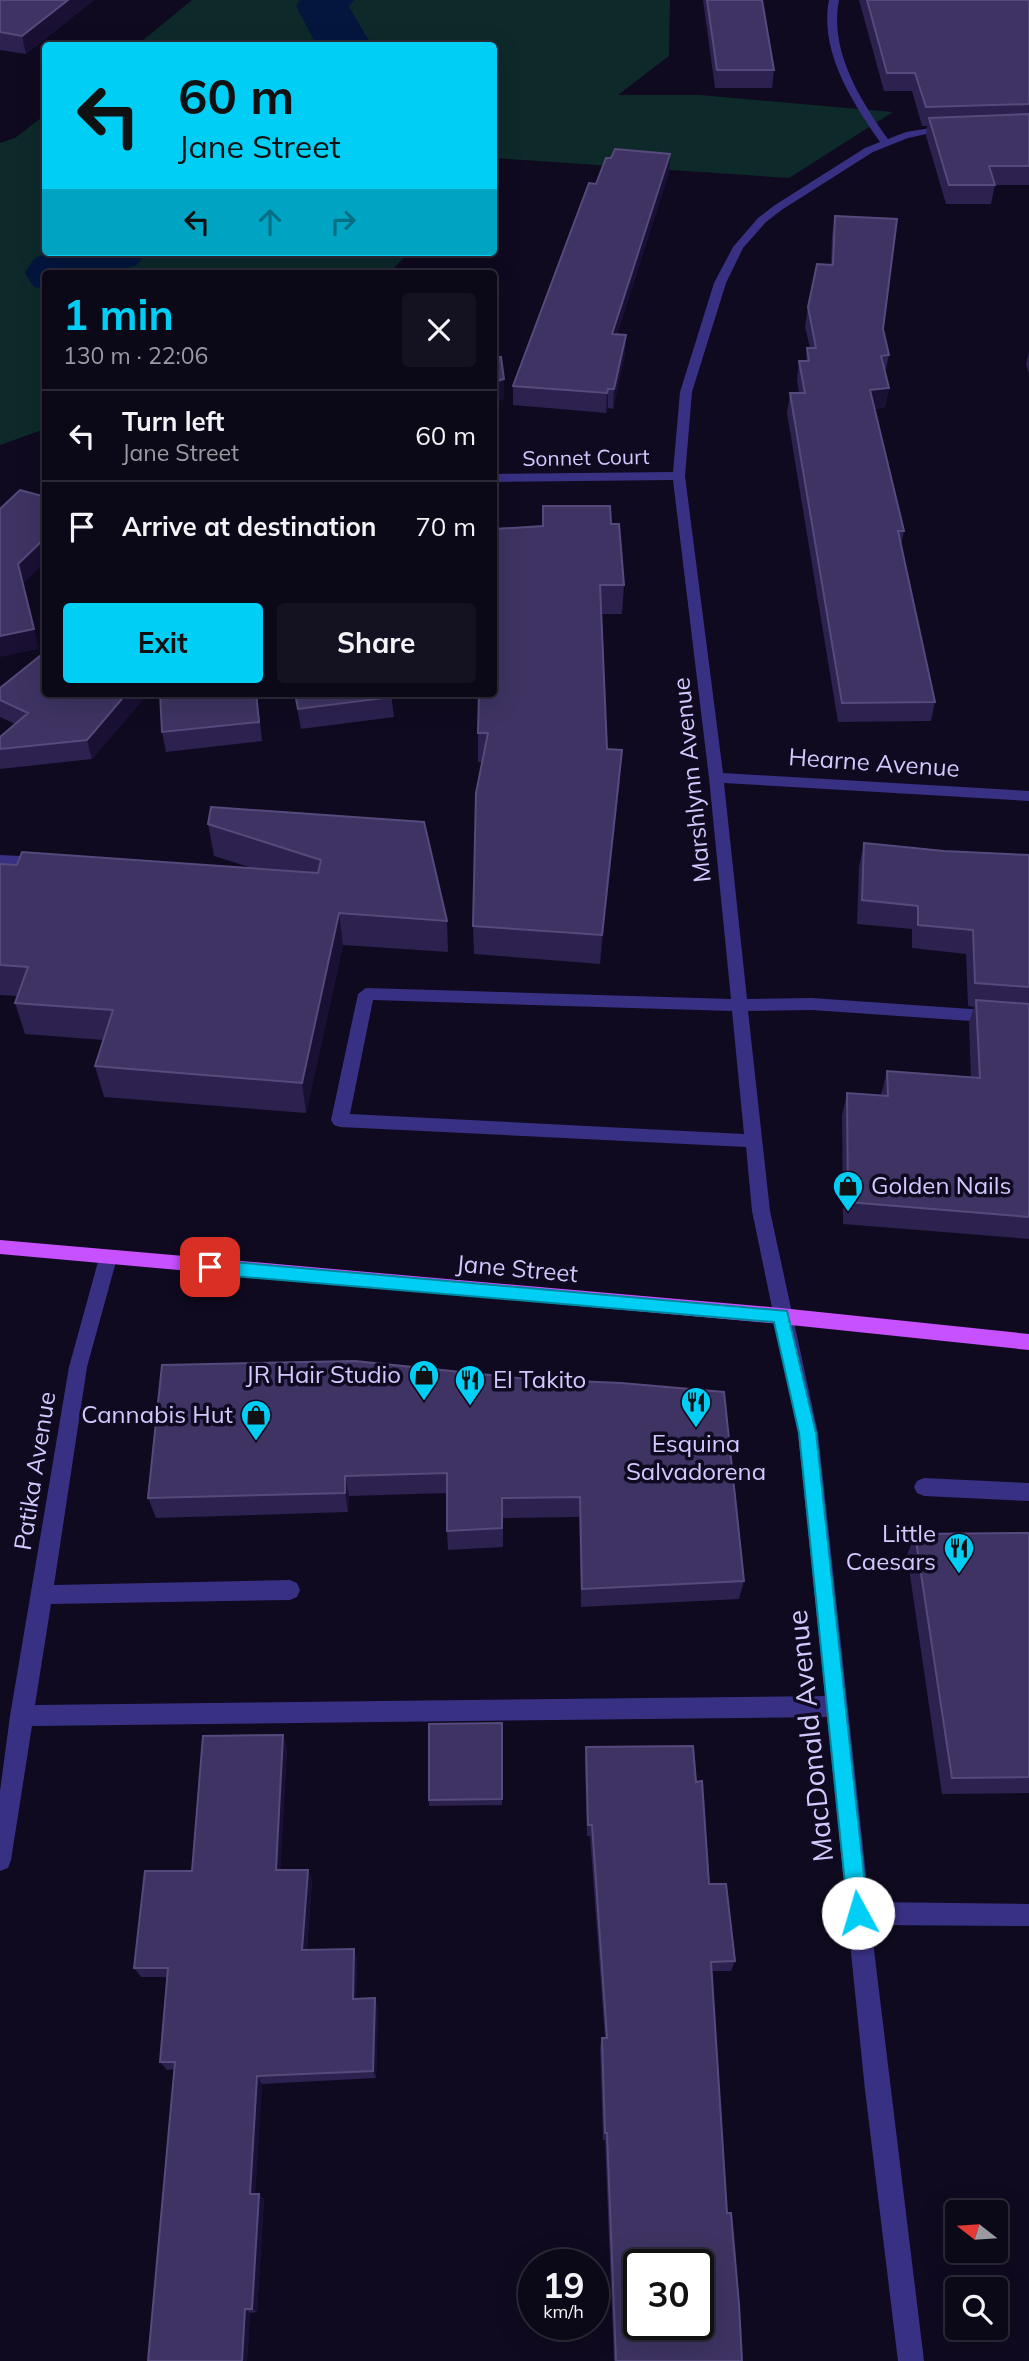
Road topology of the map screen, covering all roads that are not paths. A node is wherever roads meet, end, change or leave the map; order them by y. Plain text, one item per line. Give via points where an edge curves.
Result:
1 (834, 0) edge
2 (962, 127) edge
3 (887, 144) junction
4 (679, 476) junction
5 (497, 478) edge
6 (716, 778) junction
7 (1029, 796) edge
8 (0, 860) edge
9 (63, 864) edge
10 (740, 1005) junction
11 (1029, 1019) edge
12 (754, 1141) junction
13 (0, 1247) edge
14 (108, 1258) junction
15 (781, 1316) junction
16 (1029, 1342) edge
17 (924, 1487) dead end
18 (1029, 1492) edge
19 (290, 1590) dead end
20 (41, 1595) junction
21 (836, 1706) junction
22 (21, 1716) junction
23 (0, 1860) edge
24 (858, 1913) junction
25 (1029, 1915) edge
26 (911, 2361) edge

1 - 3 street via 836,44 854,96
2 - 3 street, Marshlynn Avenue via 928,130
3 - 4 street, Marshlynn Avenue via 787,202 762,220 738,247 720,283 686,392
4 - 5 street, Sonnet Court
4 - 6 street, Marshlynn Avenue
6 - 7 street, Hearne Avenue
6 - 10 street, Marshlynn Avenue
8 - 9 street
10 - 11 street via 812,1004
10 - 12 street, Marshlynn Avenue
10 - 12 street via 366,994 340,1119
12 - 15 street, Marshlynn Avenue via 761,1211
13 - 14 main road, Jane Street
14 - 15 main road, Jane Street
14 - 20 street, Patika Avenue via 78,1367
15 - 16 main road, Jane Street
15 - 21 street, MacDonald Avenue via 808,1433
17 - 18 street
19 - 20 street
20 - 22 street, Patika Avenue
21 - 22 street
21 - 24 street, MacDonald Avenue
22 - 23 street, Patika Avenue
24 - 25 street
24 - 26 street, MacDonald Avenue

